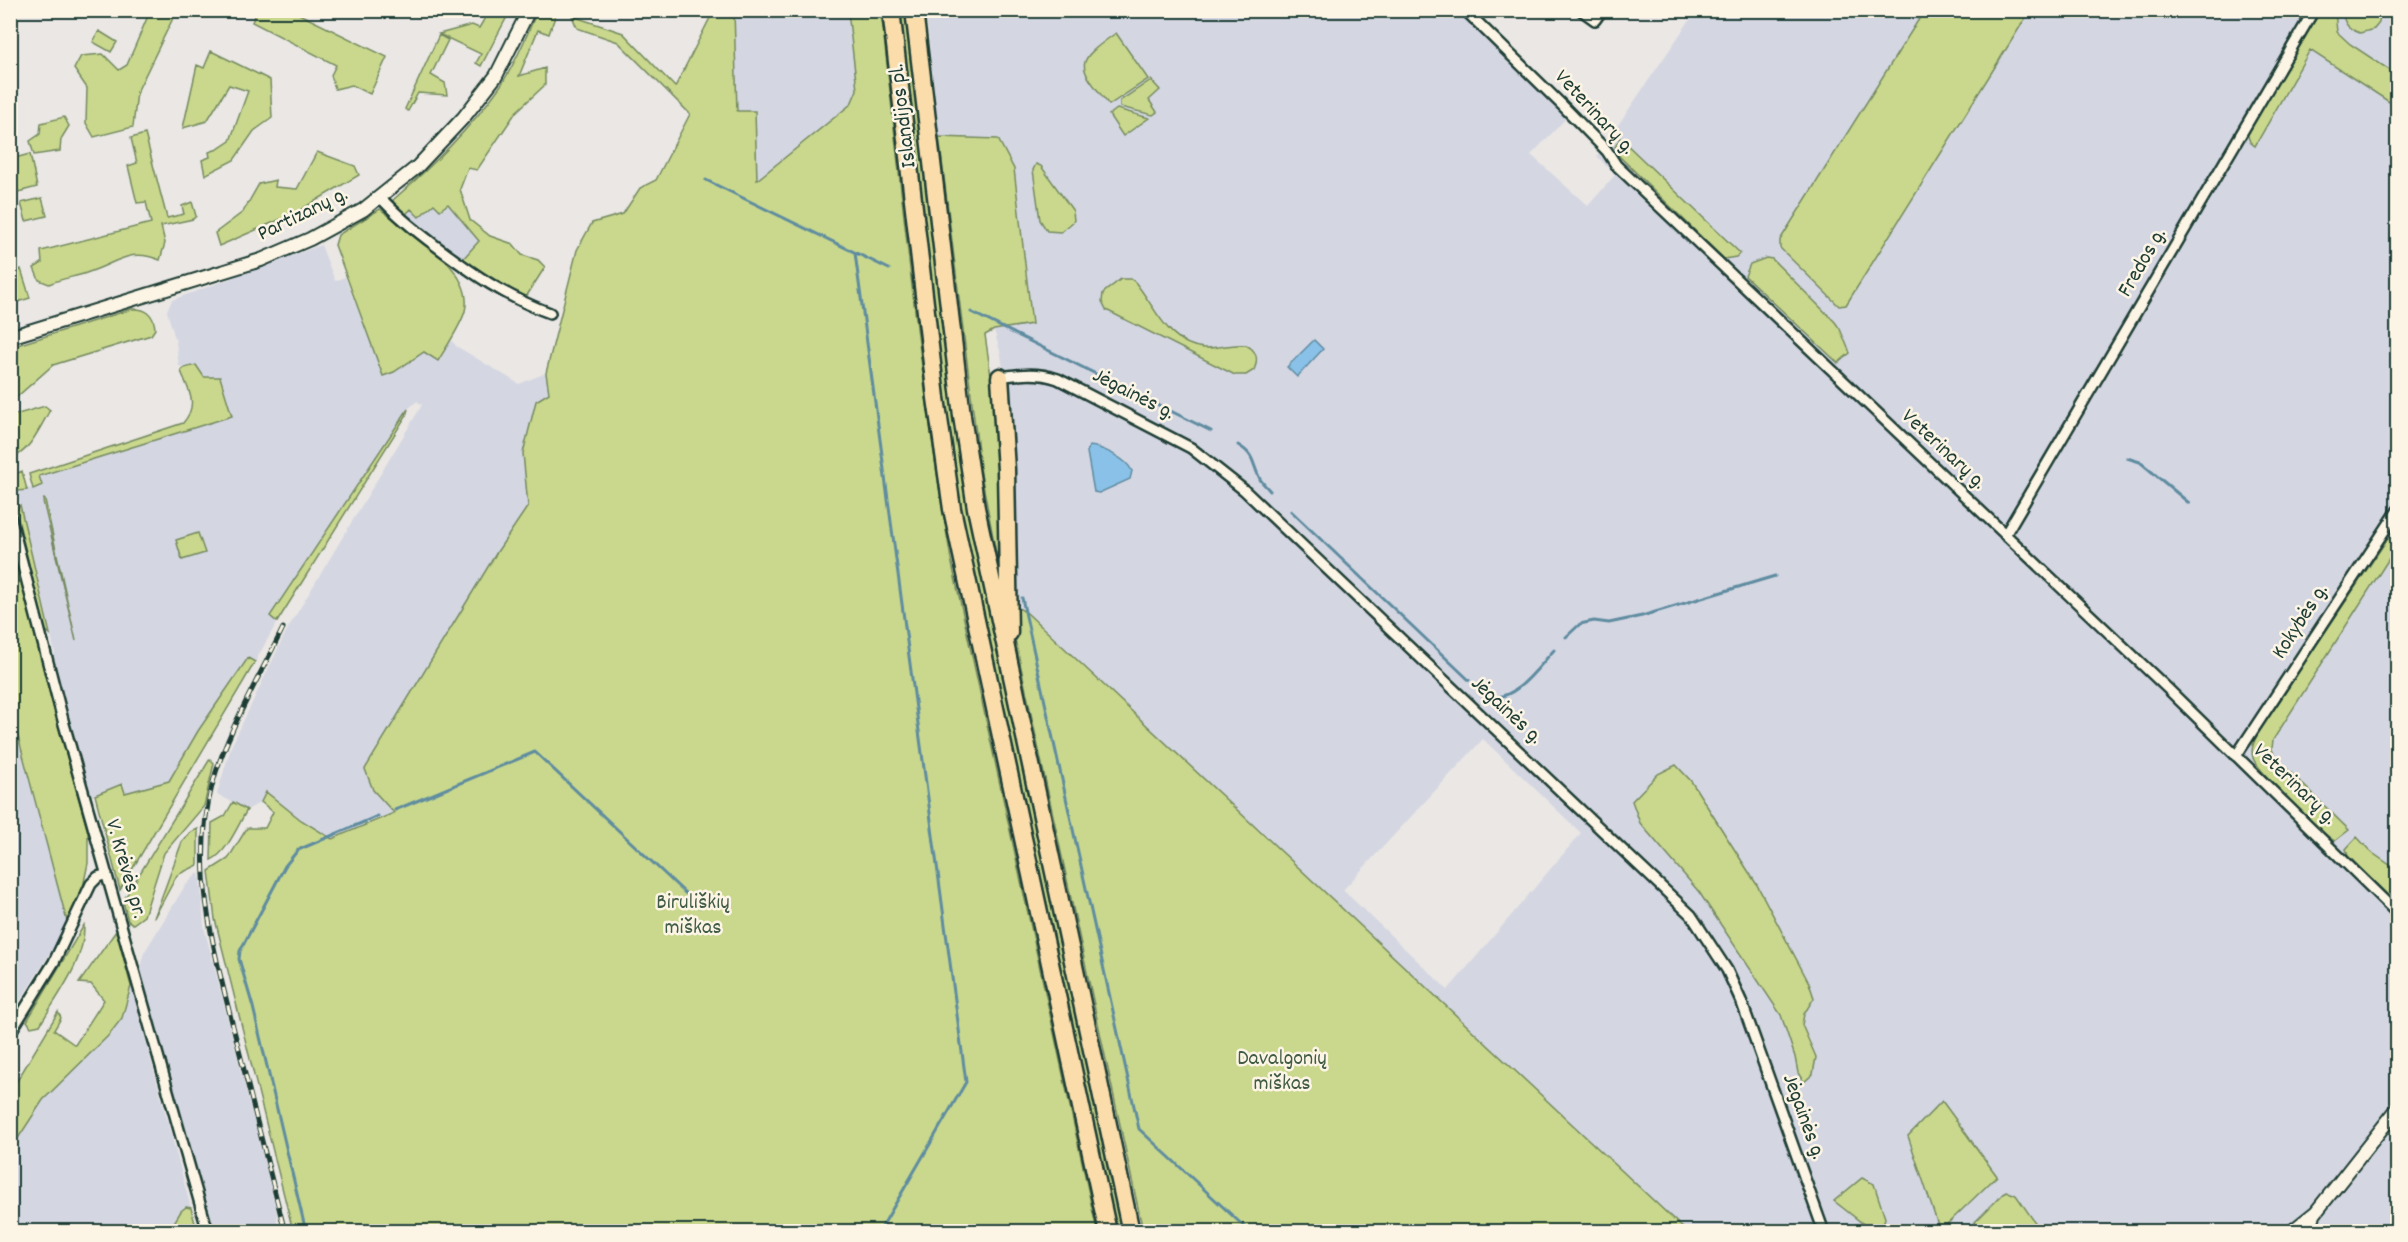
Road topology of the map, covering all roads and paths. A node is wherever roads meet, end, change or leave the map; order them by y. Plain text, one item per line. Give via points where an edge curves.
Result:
1 (529, 10) edge
2 (891, 10) edge
3 (914, 10) edge
4 (924, 10) edge
5 (1465, 10) edge
6 (1581, 10) edge
7 (1602, 10) edge
8 (2314, 10) edge
9 (926, 113) junction
10 (381, 198) junction
11 (550, 314) dead end
12 (10, 337) edge
13 (1000, 377) joint
14 (2397, 510) edge
15 (10, 516) edge
16 (2005, 535) junction
17 (1010, 670) junction
18 (2236, 756) junction
19 (106, 874) junction
20 (2397, 914) edge
21 (10, 1033) edge
22 (2397, 1108) edge
23 (2316, 1212) junction
24 (208, 1232) edge
25 (1108, 1232) edge
26 (1131, 1232) edge
27 (1824, 1232) edge
28 (2290, 1232) edge
29 (2307, 1232) edge

1 - 10 street, Partizanų g. via 496,76 464,117
2 - 25 highway, Islandijos pl. via 952,509
3 - 9 highway, Islandijos pl.
4 - 9 highway
5 - 16 street, Veterinarų g. via 1570,113 1616,165
6 - 7 street via 1595,20
8 - 16 street, Fredos g.
9 - 17 highway, Islandijos pl. via 962,416 976,508
10 - 11 street via 406,223 481,281
10 - 12 street, Partizanų g. via 324,233 272,256
13 - 17 highway
13 - 27 street, Jėgainės g. via 1031,373 1058,379 1167,434 1211,462 1691,915 1727,970 1742,1003
14 - 18 street, Kokybės g.
15 - 19 street, V. Krėvės pr.
16 - 18 street, Veterinarų g.
17 - 26 highway
18 - 20 street, Veterinarų g.
19 - 21 street via 91,884 54,962
19 - 24 street, V. Krėvės pr.
22 - 23 street
23 - 28 street
23 - 29 street

